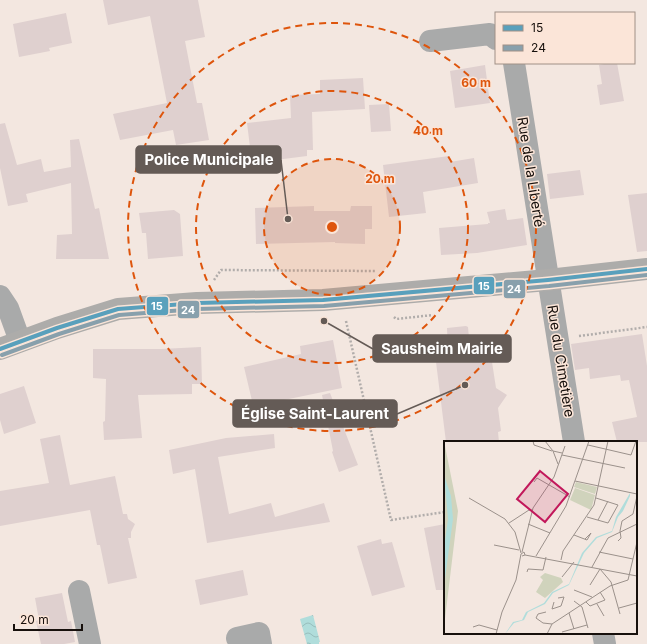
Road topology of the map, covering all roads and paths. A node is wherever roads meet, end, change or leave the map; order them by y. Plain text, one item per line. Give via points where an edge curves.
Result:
1 (495, 38) edge
2 (430, 41) dead end
3 (514, 64) edge
4 (647, 269) edge
5 (548, 280) junction
6 (0, 296) edge
7 (439, 314) dead end
8 (392, 316) dead end
9 (345, 318) dead end
10 (647, 327) edge
11 (558, 338) junction
12 (20, 341) junction
13 (0, 348) edge
14 (574, 441) edge
15 (444, 512) edge
16 (79, 591) dead end
17 (603, 634) edge
18 (237, 638) dead end
19 (90, 644) edge
20 (261, 644) edge
21 (605, 644) edge

1 - 2 street via 490,34
3 - 5 street, Rue de la Liberté
4 - 5 main road
5 - 11 street, Rue du Cimetière
5 - 12 main road via 323,300 197,303 118,309
6 - 12 street via 8,308
7 - 8 path via 396,319
9 - 15 path via 391,520
10 - 11 path
11 - 14 street, Rue du Cimetière
12 - 13 main road
16 - 19 street
17 - 21 street
18 - 20 street via 259,633

